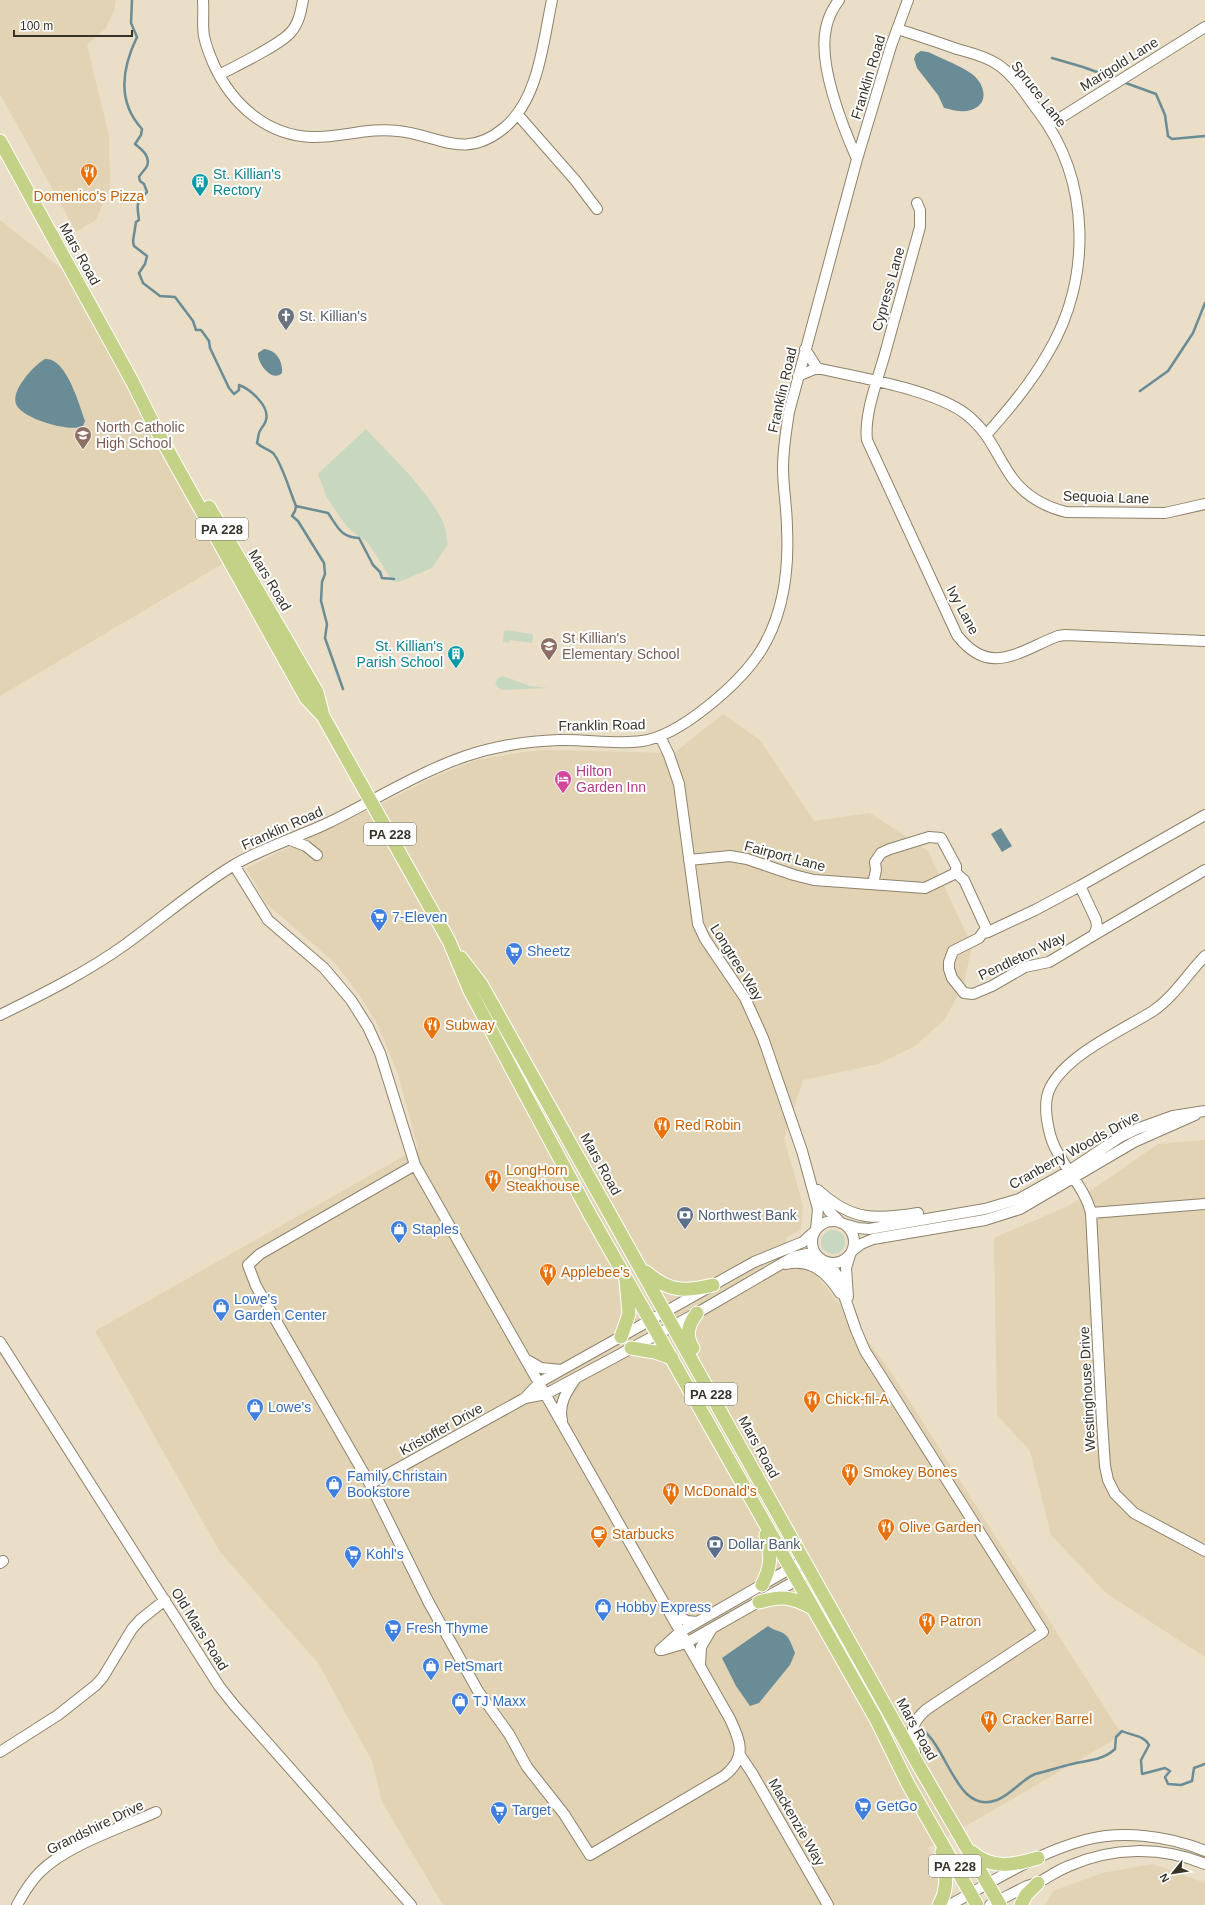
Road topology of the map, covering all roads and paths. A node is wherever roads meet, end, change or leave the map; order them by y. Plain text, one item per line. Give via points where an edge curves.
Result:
1 (203, 0) edge
2 (303, 0) edge
3 (552, 0) edge
4 (839, 0) edge
5 (908, 0) edge
6 (1205, 26) edge
7 (897, 29) junction
8 (219, 75) junction
9 (518, 115) junction
10 (1049, 125) junction
11 (0, 141) edge
12 (857, 159) junction
13 (917, 203) dead end
14 (597, 209) dead end
15 (805, 349) junction
16 (817, 368) junction
17 (798, 376) junction
18 (877, 382) junction
19 (986, 435) junction
20 (1205, 504) edge
21 (1205, 641) edge
22 (660, 736) junction
23 (371, 801) junction
24 (1205, 815) edge
25 (308, 832) junction
26 (290, 840) junction
27 (689, 860) junction
28 (234, 865) junction
29 (1205, 870) edge
30 (956, 873) junction
31 (873, 884) junction
32 (1080, 886) junction
33 (983, 933) junction
34 (1094, 935) junction
35 (451, 944) junction
36 (1205, 956) edge
37 (0, 1015) edge
38 (1203, 1111) edge
39 (802, 1151) junction
40 (415, 1165) junction
41 (1071, 1175) junction
42 (818, 1190) junction
43 (1205, 1204) edge
44 (997, 1206) junction
45 (1091, 1213) junction
46 (917, 1220) junction
47 (842, 1223) junction
48 (918, 1230) junction
49 (815, 1231) junction
50 (851, 1253) junction
51 (822, 1260) junction
52 (778, 1266) junction
53 (641, 1269) junction
54 (626, 1276) junction
55 (713, 1285) junction
56 (849, 1309) junction
57 (666, 1311) junction
58 (696, 1313) junction
59 (651, 1320) junction
60 (673, 1325) junction
61 (658, 1333) junction
62 (621, 1337) junction
63 (0, 1342) edge
64 (631, 1348) junction
65 (672, 1358) junction
66 (526, 1359) junction
67 (561, 1370) junction
68 (577, 1377) junction
69 (540, 1382) junction
70 (546, 1394) junction
71 (525, 1398) junction
72 (562, 1422) junction
73 (737, 1442) junction
74 (370, 1484) junction
75 (764, 1524) junction
76 (1205, 1551) edge
77 (808, 1566) junction
78 (793, 1574) junction
79 (762, 1585) junction
80 (165, 1600) junction
81 (759, 1602) junction
82 (667, 1608) junction
83 (814, 1609) junction
84 (697, 1622) junction
85 (713, 1628) junction
86 (680, 1632) junction
87 (686, 1642) junction
88 (701, 1667) junction
89 (0, 1752) edge
90 (740, 1756) junction
91 (919, 1766) junction
92 (156, 1812) dead end
93 (939, 1839) junction
94 (968, 1848) junction
95 (1205, 1851) edge
96 (1038, 1858) junction
97 (1203, 1861) edge
98 (1038, 1883) junction
99 (988, 1884) junction
100 (974, 1899) edge
101 (996, 1904) edge
102 (17, 1905) edge
103 (411, 1905) edge
104 (828, 1905) edge
105 (940, 1905) edge
106 (950, 1905) edge
107 (1021, 1905) edge

1 - 8 street via 204,36
2 - 8 street via 291,32
3 - 9 street via 533,86
4 - 12 street via 826,26 824,48 843,128
5 - 7 street, Franklin Road
6 - 10 street, Marigold Lane
7 - 10 street, Spruce Lane via 986,58 997,64 1012,78
7 - 12 street, Franklin Road
8 - 9 street via 234,99 251,115 266,125 311,137 382,130 399,131 444,144 474,144 504,128
9 - 14 street
10 - 19 street, Spruce Lane via 1064,154 1075,191 1080,220 1076,276 1069,303 1049,353 1020,395
11 - 23 main road, Mars Road / PA 228 via 157,431 306,698 323,716
12 - 15 street, Franklin Road
13 - 18 street, Cypress Lane via 920,210 920,227
15 - 16 street
15 - 17 street, Franklin Road
16 - 17 street
16 - 18 street, Sequoia Lane
17 - 22 street, Franklin Road via 784,440 783,467 788,529 785,582 772,631 740,677 704,709 679,727
18 - 19 street, Sequoia Lane via 926,395 951,405 968,416
18 - 21 street, Ivy Lane via 868,420 867,440 953,626 968,648 984,657 999,659 1065,635
19 - 20 street, Sequoia Lane via 1013,480 1032,497 1055,509 1066,512 1165,513
22 - 23 street, Franklin Road via 642,741 559,740 498,747 434,770
22 - 27 street, Longtree Way via 679,784
23 - 25 street, Franklin Road
23 - 35 main road, Mars Road / PA 228
24 - 32 street
25 - 26 street, Franklin Road
25 - 26 street via 317,855 306,846
26 - 28 street, Franklin Road
27 - 31 street, Fairport Lane via 730,856 814,880
27 - 39 street, Longtree Way via 701,931 745,998 763,1038
28 - 37 street, Franklin Road via 122,946 71,978
28 - 40 street via 268,920 324,968 352,1000 368,1026 380,1053
29 - 34 street, Pendleton Way
30 - 31 street, Fairport Lane via 924,888
30 - 31 street via 956,866 941,838 929,837 880,853 875,862
30 - 33 street via 964,880 986,928
32 - 33 street, Pendleton Way via 1022,917
32 - 34 street via 1098,927
33 - 34 street, Pendleton Way via 979,938 953,952 949,962 952,978 964,993 973,994 1025,967 1049,962
35 - 53 main road, Mars Road / PA 228 via 481,984
35 - 54 main road, Mars Road / PA 228 via 470,991 589,1213
36 - 41 street via 1166,1000 1087,1051 1062,1072 1050,1089 1046,1109 1049,1131
38 - 41 street, Cranberry Woods Drive via 1173,1116 1120,1137
39 - 42 street
39 - 49 street via 818,1209
40 - 66 street
40 - 74 street via 260,1254 248,1265 256,1286
41 - 44 street, Cranberry Woods Drive
41 - 45 street, Westinghouse Drive via 1086,1198
41 - 48 street, Cranberry Woods Drive via 1028,1206 1004,1215
42 - 44 street via 835,1205 864,1216 889,1217 967,1205
42 - 47 street via 829,1211
43 - 45 street
44 - 46 street, Cranberry Woods Drive
45 - 76 street, Westinghouse Drive via 1102,1422 1108,1480 1115,1494 1134,1513
46 - 47 street, Cranberry Woods Drive via 864,1229
46 - 48 street
47 - 49 street via 828,1222
47 - 50 street via 853,1237
48 - 50 street, Cranberry Woods Drive via 873,1239 861,1244
49 - 51 street via 812,1244 815,1253
49 - 55 street via 802,1242 754,1262
50 - 51 street via 837,1263
50 - 56 street via 846,1268
51 - 52 street via 812,1255 797,1255
51 - 56 street via 837,1276
52 - 56 street via 798,1262 814,1266 834,1285
52 - 58 street
53 - 55 main road via 673,1288 688,1290
53 - 57 main road, Mars Road / PA 228
54 - 59 main road, Mars Road / PA 228
54 - 62 main road via 628,1314
55 - 57 street
56 - 91 street via 865,1351 1043,1632 927,1709 915,1720 911,1734
57 - 59 street
57 - 60 main road, Mars Road / PA 228
58 - 60 street
58 - 73 main road via 689,1324 690,1343 715,1389
59 - 61 main road, Mars Road / PA 228
59 - 62 street, Kristoffer Drive
60 - 61 street
60 - 73 main road, Mars Road / PA 228
61 - 64 street, Kristoffer Drive
61 - 65 main road, Mars Road / PA 228
62 - 67 street, Kristoffer Drive
63 - 80 street, Old Mars Road
64 - 65 main road
64 - 68 street, Kristoffer Drive
65 - 75 main road, Mars Road / PA 228
66 - 67 street via 541,1368
66 - 69 street
67 - 69 street, Kristoffer Drive
68 - 70 street, Kristoffer Drive
68 - 72 street via 562,1401
69 - 70 street
69 - 71 street, Kristoffer Drive
70 - 71 street, Kristoffer Drive
70 - 72 street
71 - 74 street, Kristoffer Drive
72 - 82 street
73 - 77 main road, Mars Road / PA 228
74 - 90 street via 429,1603 478,1691 509,1734 527,1767 564,1814 590,1854 724,1776
75 - 78 main road, Mars Road / PA 228
75 - 79 main road via 771,1564
77 - 78 street
77 - 91 main road, Mars Road / PA 228
78 - 79 street
78 - 81 street
78 - 83 main road, Mars Road / PA 228
79 - 84 street
80 - 89 street via 132,1629 96,1685 58,1715
80 - 103 street, Old Mars Road via 219,1686 234,1705
81 - 83 main road via 790,1598
81 - 85 street
82 - 84 street via 682,1619
82 - 86 street
83 - 93 main road, Mars Road / PA 228
84 - 86 street
85 - 87 street
85 - 88 street via 702,1647 699,1660
86 - 87 street
86 - 87 street via 660,1650
87 - 88 street
88 - 90 street via 739,1737
90 - 104 street, Mackenzie Way via 752,1772
91 - 94 main road, Mars Road / PA 228
92 - 102 street, Grandshire Drive via 84,1844 51,1863 26,1889
93 - 100 main road, Mars Road / PA 228
93 - 105 main road via 946,1868 945,1888
94 - 96 main road via 984,1861 998,1864 1016,1864
94 - 99 main road, Mars Road / PA 228
95 - 96 street via 1161,1838 1103,1836 1072,1843
96 - 99 street
97 - 98 street via 1150,1851 1115,1852 1068,1866
98 - 101 street via 1027,1886
98 - 107 main road via 1026,1895
99 - 100 street
99 - 101 main road, Mars Road / PA 228
100 - 106 street

